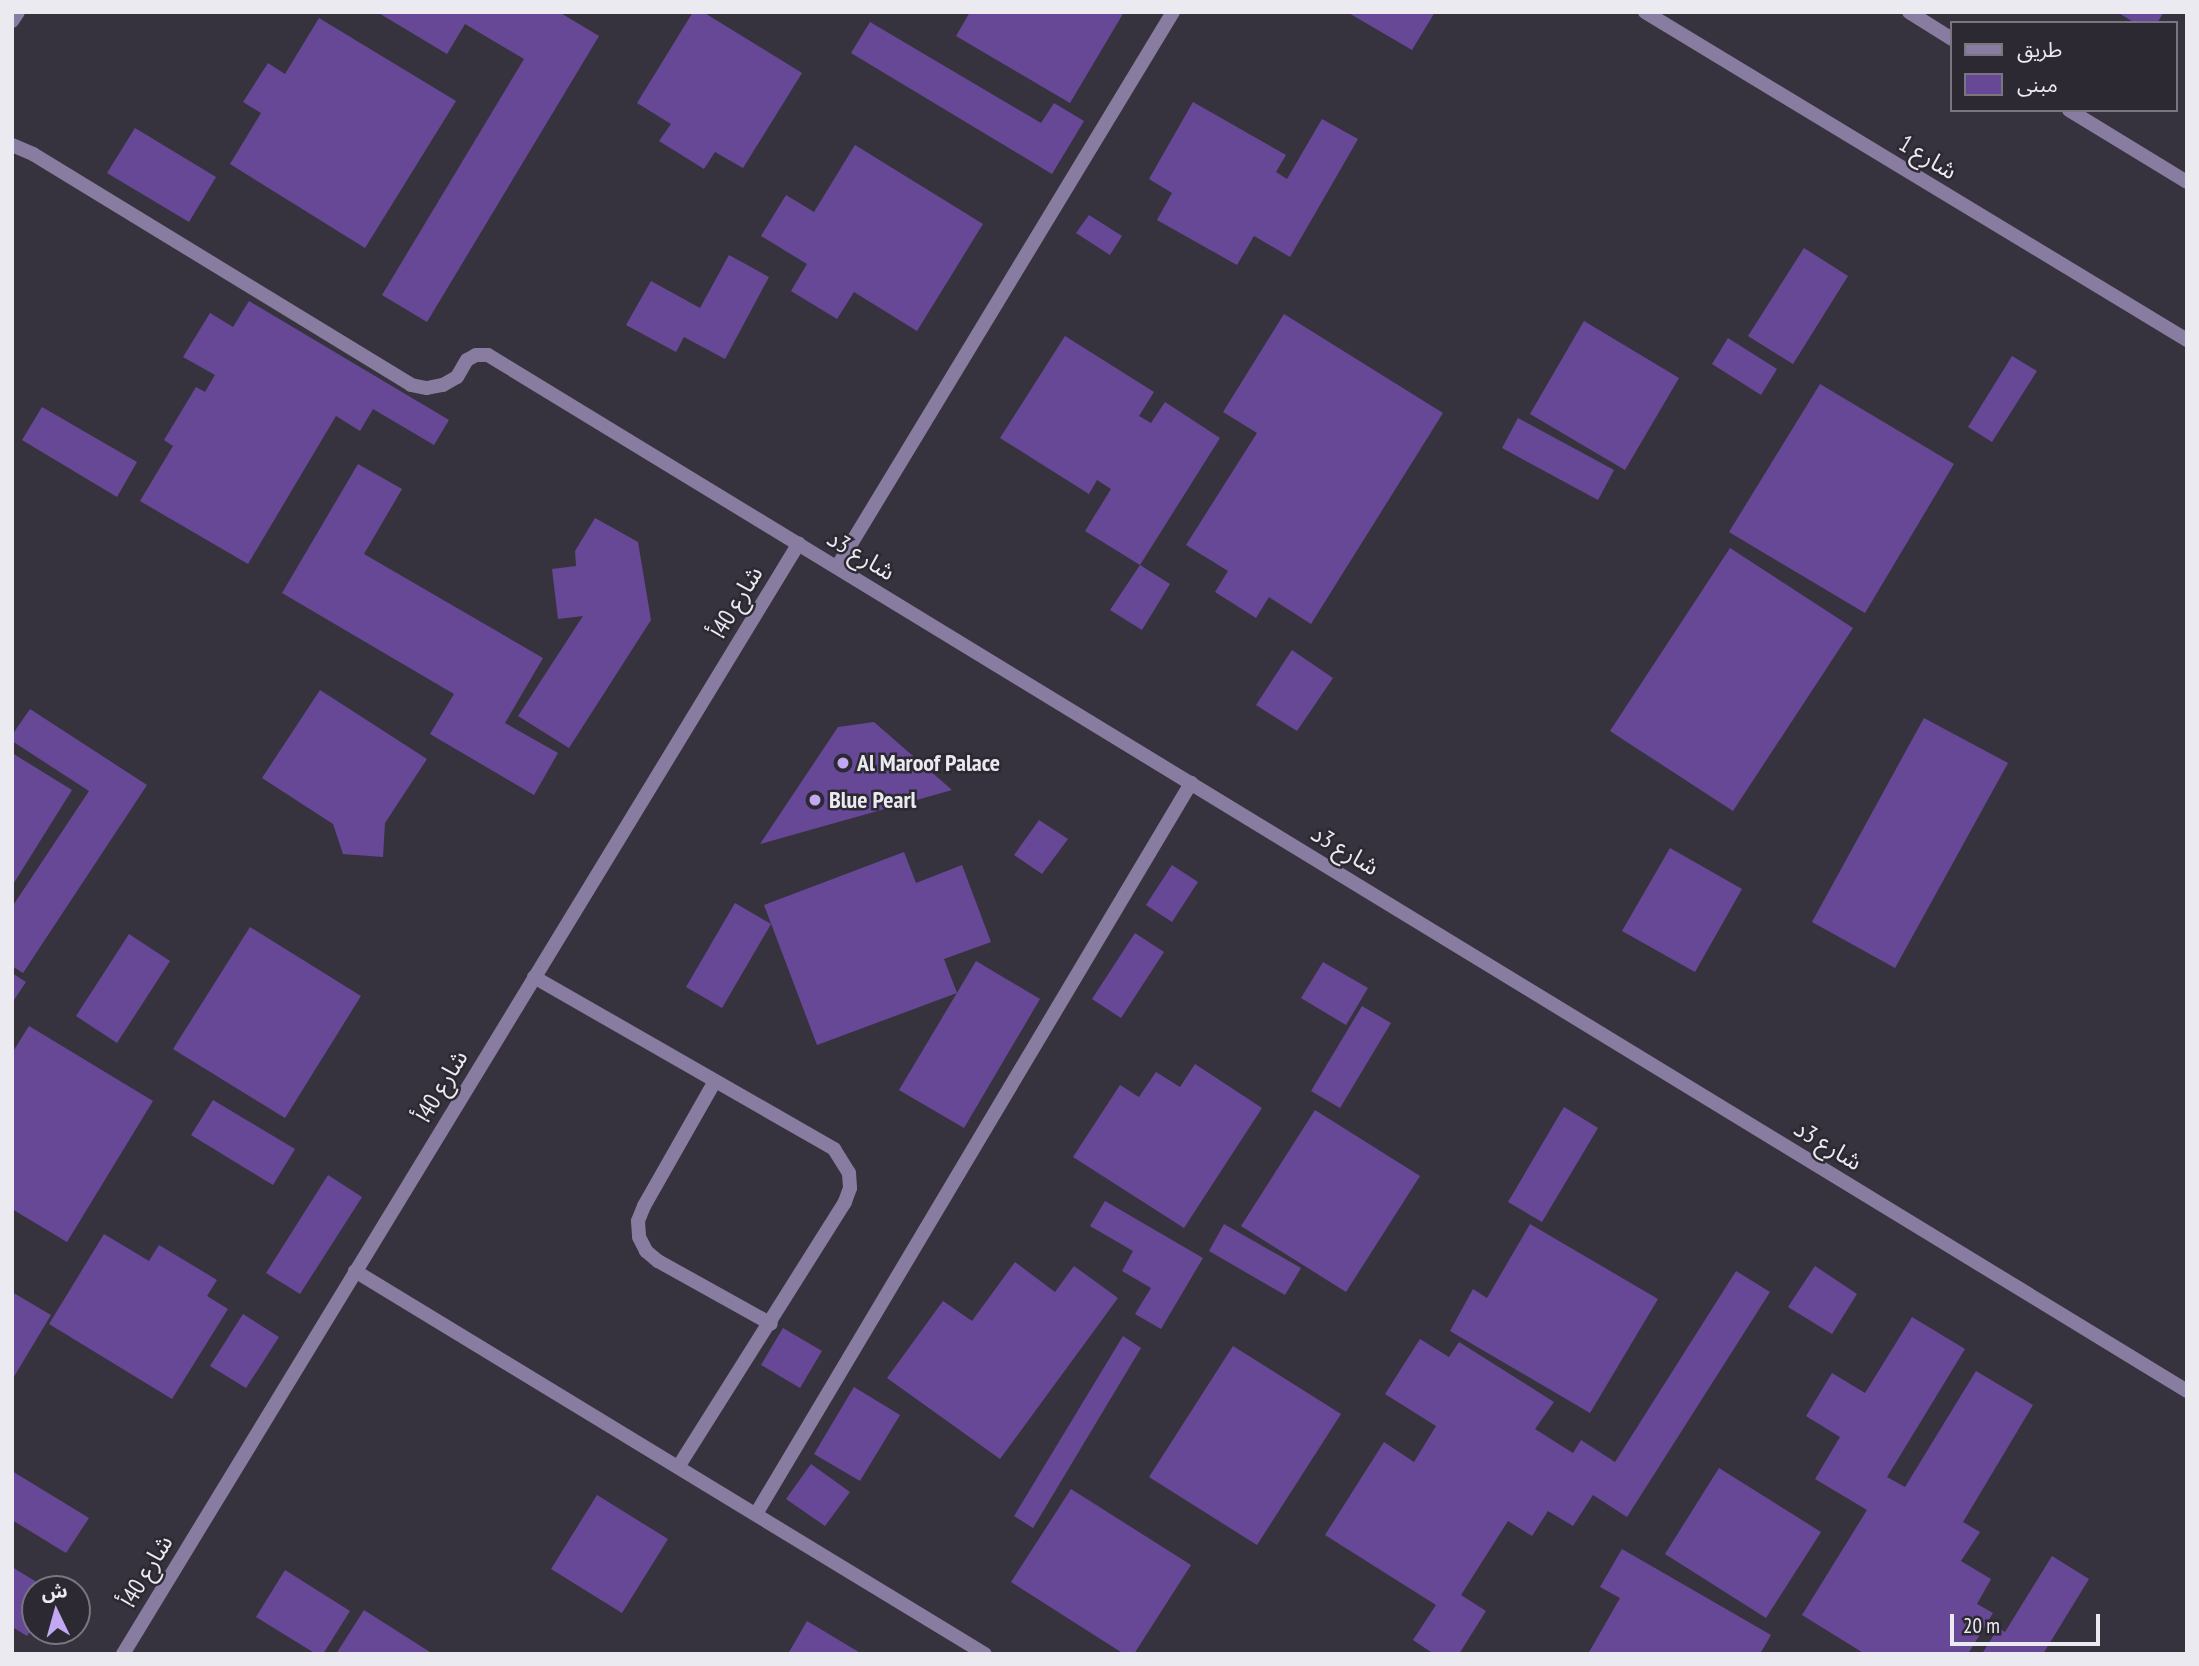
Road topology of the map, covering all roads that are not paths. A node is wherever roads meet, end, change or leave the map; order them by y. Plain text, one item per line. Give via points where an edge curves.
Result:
1 (18, 12) edge
2 (1173, 12) edge
3 (1645, 12) edge
4 (1909, 12) edge
5 (12, 21) edge
6 (1951, 38) edge
7 (2072, 112) edge
8 (12, 145) edge
9 (2187, 182) edge
10 (2187, 340) edge
11 (799, 544) junction
12 (837, 567) junction
13 (1191, 783) junction
14 (534, 977) junction
15 (715, 1081) junction
16 (355, 1271) junction
17 (771, 1324) junction
18 (2187, 1391) edge
19 (678, 1467) junction
20 (755, 1514) junction
21 (123, 1654) edge
22 (985, 1654) edge

1 - 5 street
2 - 12 street
3 - 10 street, شارع 1
4 - 6 street
7 - 9 street
8 - 11 street, شارع 3د via 411,385 443,385 457,377 467,360 488,355
11 - 12 street, شارع 3د
11 - 14 street, شارع 40أ
12 - 13 street, شارع 3د
13 - 18 street, شارع 3د
13 - 20 street
14 - 15 street
14 - 16 street, شارع 40أ
15 - 17 street via 644,1206 638,1221 639,1237 658,1261
15 - 17 street via 834,1149 849,1173 845,1202
16 - 19 street
16 - 21 street, شارع 40أ
17 - 19 street
19 - 20 street
20 - 22 street

